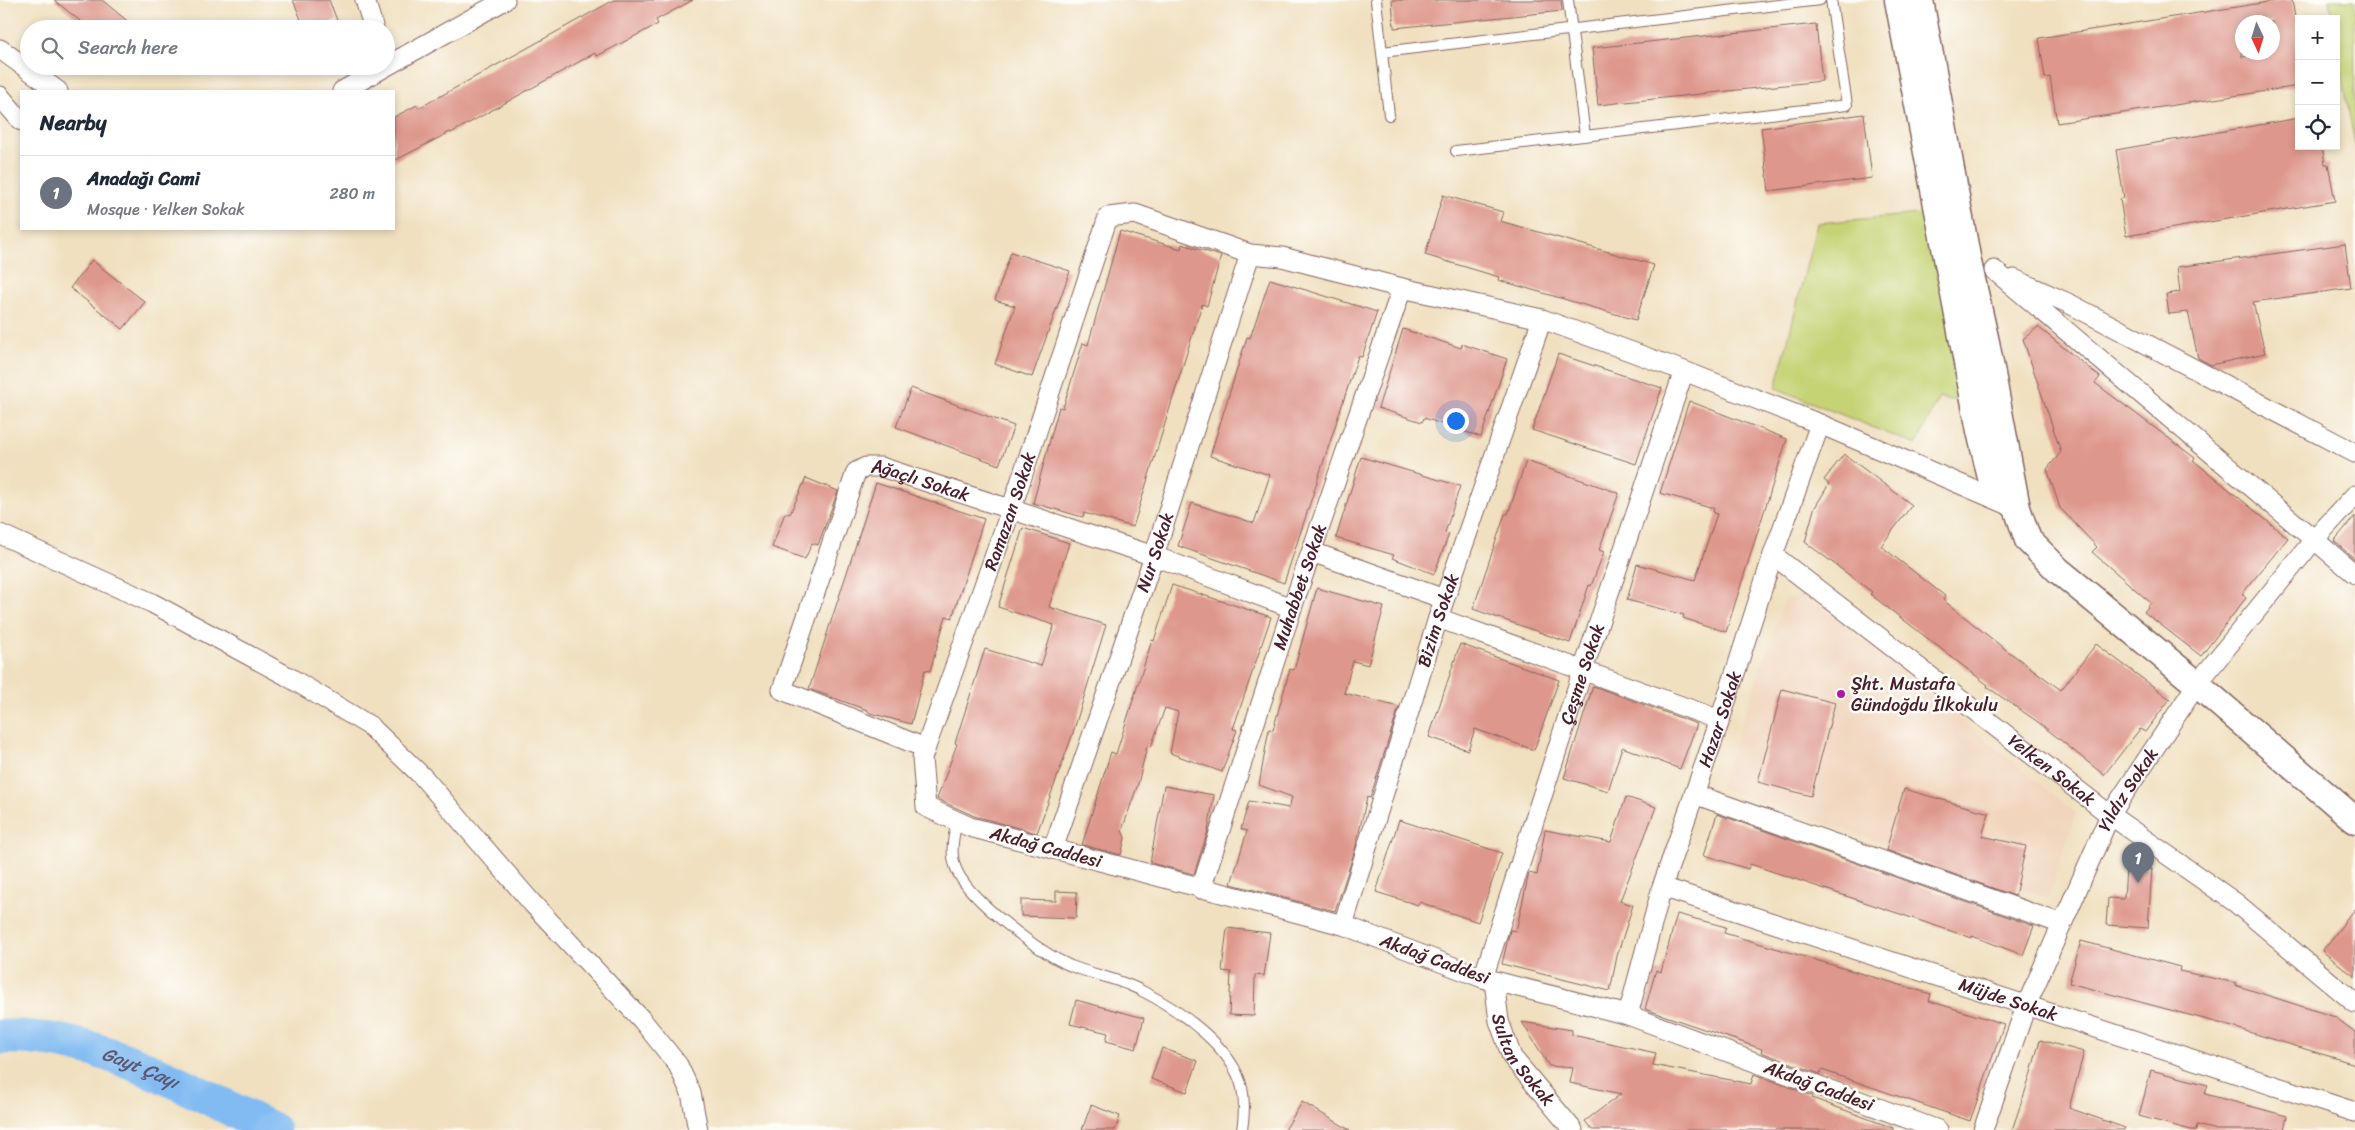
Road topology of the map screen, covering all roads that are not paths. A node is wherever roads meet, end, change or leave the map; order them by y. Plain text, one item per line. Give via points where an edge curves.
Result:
1 (364, 0) edge
2 (505, 0) edge
3 (1376, 0) edge
4 (1568, 0) edge
5 (1820, 0) edge
6 (1831, 0) edge
7 (1898, 0) edge
8 (1920, 0) edge
9 (371, 20) edge
10 (1571, 29) junction
11 (0, 49) edge
12 (1382, 52) junction
13 (395, 62) edge
14 (20, 63) edge
15 (36, 75) edge
16 (371, 75) edge
17 (57, 90) edge
18 (344, 90) edge
19 (1, 99) edge
20 (1389, 115) dead end
21 (20, 120) edge
22 (1585, 136) junction
23 (1456, 151) dead end
24 (1250, 254) junction
25 (1958, 259) junction
26 (1994, 270) junction
27 (1402, 288) junction
28 (1542, 320) junction
29 (1684, 371) junction
30 (1820, 424) junction
31 (2355, 454) edge
32 (2355, 495) edge
33 (2017, 508) junction
34 (1010, 510) junction
35 (0, 534) edge
36 (2313, 541) junction
37 (1312, 552) junction
38 (1154, 556) junction
39 (1773, 556) junction
40 (2355, 574) edge
41 (1444, 599) junction
42 (1292, 608) junction
43 (1438, 618) junction
44 (1582, 670) junction
45 (2197, 684) junction
46 (1720, 720) junction
47 (925, 748) junction
48 (1694, 794) junction
49 (926, 807) joint
50 (2110, 815) junction
51 (2355, 820) edge
52 (956, 821) junction
53 (1054, 849) junction
54 (1662, 887) junction
55 (1201, 888) junction
56 (2062, 924) junction
57 (1343, 925) junction
58 (1488, 979) junction
59 (2355, 1003) edge
60 (2026, 1006) junction
61 (1628, 1015) junction
62 (2355, 1112) edge
63 (698, 1130) edge
64 (1242, 1130) edge
65 (1572, 1130) edge
66 (1938, 1130) edge
67 (1984, 1130) edge

1 - 9 street
2 - 13 street
3 - 12 lane
4 - 10 lane
5 - 10 lane
6 - 22 lane via 1846,105
7 - 25 street
8 - 25 street
10 - 12 lane
10 - 22 lane
11 - 14 street
12 - 20 lane
15 - 17 street
16 - 18 street
19 - 21 street
22 - 23 lane
24 - 27 street via 1282,257
24 - 34 street, Ramazan Sokak via 1135,214 1108,217
24 - 38 street, Nur Sokak
25 - 26 street
25 - 33 street via 1980,431 1992,482
26 - 31 street via 2070,304
26 - 36 street
27 - 28 street
27 - 37 street, Muhabbet Sokak
28 - 29 street
28 - 41 street, Bizim Sokak
29 - 30 street
29 - 44 street, Çeşme Sokak
30 - 33 street
30 - 39 street, Hazar Sokak
32 - 36 street, Yıldız Sokak
33 - 45 street via 2028,540 2058,570
34 - 38 street, Ağaçlı Sokak
34 - 47 street, Ramazan Sokak
34 - 47 street, Ağaçlı Sokak via 881,467 866,467 856,472 782,690
35 - 63 street via 152,603 287,676 370,726 423,777 532,903 642,1020 678,1065 691,1093
36 - 40 street
36 - 45 street, Yıldız Sokak
37 - 41 street
37 - 42 street, Muhabbet Sokak
38 - 42 street, Ağaçlı Sokak
38 - 53 street, Nur Sokak
39 - 46 street, Hazar Sokak
39 - 50 street, Yelken Sokak
41 - 43 street, Bizim Sokak
42 - 55 street, Muhabbet Sokak
43 - 44 street
43 - 57 street, Bizim Sokak
44 - 46 street
44 - 58 street, Çeşme Sokak
45 - 50 street, Yıldız Sokak
45 - 51 street
46 - 48 street, Hazar Sokak
47 - 49 street, Ramazan Sokak via 922,758
48 - 54 street, Hazar Sokak
48 - 56 street
49 - 52 street, Akdağ Caddesi
50 - 56 street, Yıldız Sokak
50 - 59 street, Yelken Sokak via 2236,903
52 - 53 street, Akdağ Caddesi
52 - 64 lane via 952,847 958,872 981,901 1023,938 1069,965 1141,990 1194,1023 1229,1058 1242,1088
53 - 55 street, Akdağ Caddesi
54 - 60 street, Müjde Sokak
54 - 61 street, Hazar Sokak
55 - 57 street, Akdağ Caddesi
56 - 60 street, Yıldız Sokak
57 - 58 street, Akdağ Caddesi
58 - 61 street, Akdağ Caddesi
58 - 65 street, Sultan Sokak via 1512,1057
60 - 62 street, Müjde Sokak
60 - 67 street, Yıldız Sokak
61 - 66 street, Akdağ Caddesi

